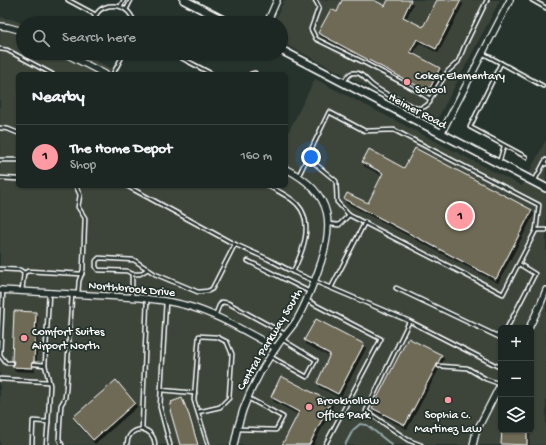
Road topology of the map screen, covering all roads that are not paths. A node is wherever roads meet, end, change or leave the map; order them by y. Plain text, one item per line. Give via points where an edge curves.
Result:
1 (68, 0) edge
2 (124, 0) edge
3 (131, 0) edge
4 (184, 0) edge
5 (276, 0) edge
6 (315, 0) edge
7 (487, 0) edge
8 (510, 0) edge
9 (532, 0) edge
10 (121, 6) junction
11 (546, 8) edge
12 (126, 10) junction
13 (96, 15) joint
14 (132, 16) edge
15 (215, 16) edge
16 (270, 16) edge
17 (0, 26) edge
18 (16, 29) edge
19 (0, 49) edge
20 (482, 53) junction
21 (288, 54) edge
22 (16, 55) edge
23 (26, 60) edge
24 (82, 60) edge
25 (120, 60) edge
26 (185, 60) edge
27 (501, 64) junction
28 (48, 72) edge
29 (102, 72) edge
30 (114, 72) edge
31 (208, 72) edge
32 (343, 82) junction
33 (543, 86) dead end
34 (430, 99) junction
35 (0, 128) edge
36 (16, 132) edge
37 (441, 134) junction
38 (504, 146) junction
39 (307, 157) junction
40 (526, 157) dead end
41 (0, 160) edge
42 (16, 160) edge
43 (546, 160) edge
44 (499, 164) junction
45 (545, 164) edge
46 (288, 170) edge
47 (299, 175) junction
48 (0, 178) edge
49 (16, 179) edge
50 (534, 182) junction
51 (77, 188) edge
52 (131, 188) edge
53 (272, 188) edge
54 (546, 188) edge
55 (349, 215) junction
56 (365, 222) junction
57 (328, 224) junction
58 (536, 230) junction
59 (546, 230) edge
60 (234, 244) junction
61 (248, 261) dead end
62 (519, 264) junction
63 (0, 269) edge
64 (148, 269) junction
65 (293, 272) junction
66 (24, 273) junction
67 (82, 274) junction
68 (132, 274) junction
69 (315, 280) junction
70 (331, 288) junction
71 (396, 288) dead end
72 (1, 290) edge
73 (546, 290) edge
74 (22, 292) junction
75 (311, 292) junction
76 (49, 293) junction
77 (75, 295) junction
78 (132, 297) junction
79 (147, 298) junction
80 (306, 300) junction
81 (166, 301) junction
82 (215, 316) junction
83 (409, 321) junction
84 (509, 325) edge
85 (531, 325) edge
86 (286, 334) junction
87 (498, 337) edge
88 (281, 340) junction
89 (276, 348) junction
90 (270, 357) junction
91 (12, 363) dead end
92 (34, 364) dead end
93 (45, 365) junction
94 (439, 366) dead end
95 (498, 366) edge
96 (0, 379) edge
97 (49, 382) junction
98 (498, 383) edge
99 (161, 390) junction
100 (498, 390) edge
101 (195, 393) junction
102 (247, 397) junction
103 (198, 412) junction
104 (48, 422) junction
105 (237, 429) junction
106 (142, 430) junction
107 (32, 445) edge
108 (46, 445) edge
109 (62, 445) edge
110 (127, 445) edge
111 (155, 445) edge
112 (170, 445) edge
113 (208, 445) edge
114 (234, 445) edge
115 (325, 445) edge
116 (420, 445) edge
117 (473, 445) edge

1 - 13 lane
2 - 10 lane
3 - 12 lane
4 - 15 street
5 - 16 street
6 - 34 lane via 318,6 311,29 316,39
7 - 34 lane via 458,62 448,71
8 - 20 street
9 - 11 lane
10 - 12 lane
10 - 13 lane via 103,8
12 - 14 lane
17 - 18 street
19 - 22 lane
20 - 27 lane
20 - 37 street
21 - 32 street, Heimer Road
23 - 28 lane
24 - 29 street
25 - 30 lane
26 - 31 lane
27 - 33 lane
27 - 38 lane via 470,127
32 - 34 lane via 352,73 363,75 372,85 420,109 424,108
32 - 37 street, Heimer Road
35 - 36 lane
37 - 44 street, Heimer Road
38 - 40 lane
38 - 44 lane
39 - 47 lane
39 - 55 lane via 336,181 337,202
39 - 58 lane via 329,112 365,131 394,130 539,205
41 - 42 lane
43 - 45 lane
44 - 50 street, Heimer Road
45 - 50 lane
46 - 47 street, Central Parkway South
47 - 57 street, Central Parkway South via 322,198
48 - 49 lane
50 - 54 street, Heimer Road
51 - 67 lane via 80,195 78,207 84,218
52 - 60 lane
53 - 65 lane via 287,196 303,213 306,238
55 - 56 lane
55 - 57 lane via 339,224
56 - 62 lane via 503,294
56 - 70 lane
57 - 69 street, Central Parkway South via 326,247
58 - 59 lane
58 - 62 lane
60 - 64 lane via 212,289 208,291 198,292
60 - 65 lane
61 - 75 lane
62 - 84 lane via 535,274
63 - 66 lane via 20,270
64 - 68 lane via 140,274
64 - 68 lane via 134,260 99,258 96,261 98,270 127,271
65 - 69 lane
66 - 67 lane via 28,271
66 - 74 lane
67 - 77 lane
68 - 78 lane
69 - 70 lane
69 - 75 street, Central Parkway South
70 - 83 lane
71 - 87 lane
72 - 74 street, Northbrook Drive
72 - 91 lane via 0,355 6,363
73 - 85 street
74 - 76 street, Northbrook Drive
75 - 80 street, Central Parkway South
76 - 77 street, Northbrook Drive
76 - 93 lane
77 - 78 street, Northbrook Drive
77 - 109 lane via 65,398 61,405 59,439
78 - 79 street, Northbrook Drive
79 - 81 street, Northbrook Drive
79 - 106 lane
80 - 86 street, Central Parkway South
80 - 115 lane via 381,340
81 - 82 street, Northbrook Drive
81 - 99 lane
82 - 86 lane via 222,302 228,303
82 - 89 street, Northbrook Drive
83 - 95 lane
83 - 116 lane via 366,411 408,440
86 - 88 street, Central Parkway South
88 - 89 street, Central Parkway South
88 - 90 lane via 316,360 307,377
89 - 90 street, Central Parkway South
90 - 102 street, Central Parkway South
92 - 93 lane
93 - 97 lane
94 - 98 lane via 467,368
96 - 97 lane
97 - 104 lane
99 - 101 lane
99 - 112 lane via 160,406
100 - 117 street via 476,432
101 - 103 lane via 194,400
101 - 103 lane via 199,336 217,337 227,342 232,354 229,398 220,407
102 - 105 street, Central Parkway South
102 - 105 lane via 283,417 276,430
103 - 113 lane
104 - 107 lane via 32,421
104 - 108 lane
105 - 114 street, Central Parkway South
106 - 110 lane via 134,431 128,438
106 - 111 lane via 151,433

